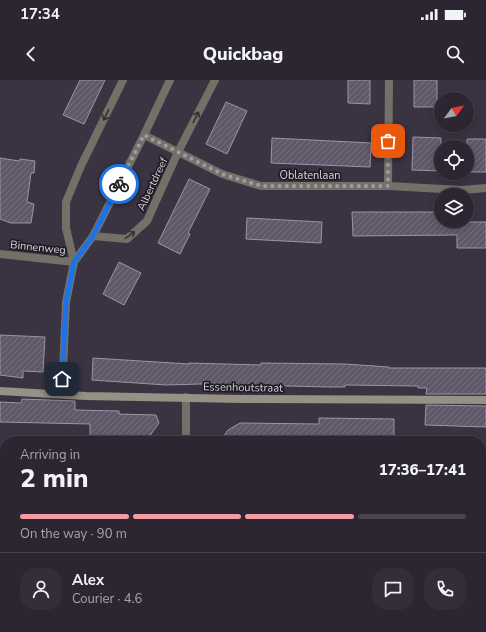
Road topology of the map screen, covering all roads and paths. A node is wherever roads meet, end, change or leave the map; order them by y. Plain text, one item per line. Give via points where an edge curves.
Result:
1 (123, 80) edge
2 (170, 80) edge
3 (215, 80) edge
4 (389, 80) edge
5 (144, 135) junction
6 (178, 152) junction
7 (388, 186) junction
8 (486, 188) edge
9 (93, 236) junction
10 (0, 254) edge
11 (74, 262) junction
12 (0, 391) edge
13 (62, 394) junction
14 (186, 397) junction
15 (486, 400) edge
16 (186, 436) edge

1 -> 11 street via 66,202 66,228
2 - 5 street
6 -> 3 street, Albertdreef
4 - 7 street
5 - 6 street, Oblatenlaan
5 - 9 street
6 - 7 street, Oblatenlaan via 222,174 261,186
9 -> 6 street, Albertdreef via 126,239 147,221
7 - 8 street, Oblatenlaan via 462,190
9 - 11 street
10 - 11 street, Binnenweg
11 - 13 street via 66,302
12 - 13 street, Essenhoutstraat
13 - 14 street, Essenhoutstraat
14 - 15 street, Essenhoutstraat
14 - 16 street

